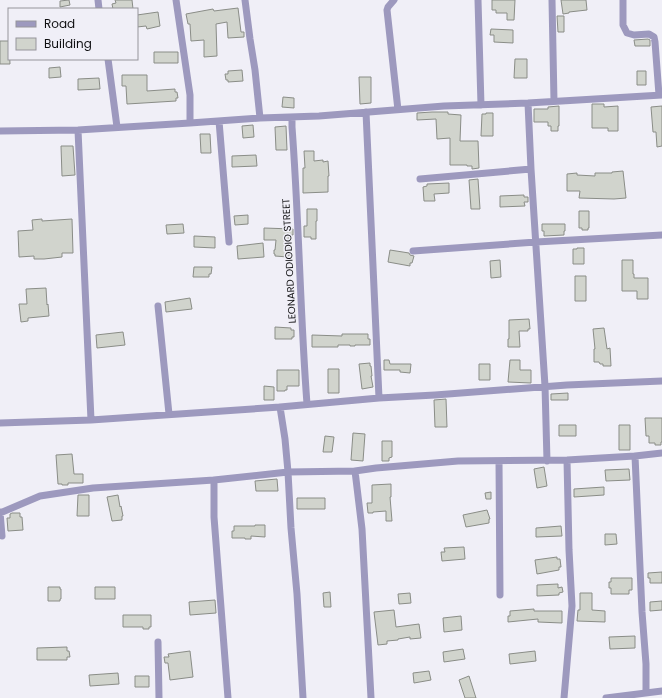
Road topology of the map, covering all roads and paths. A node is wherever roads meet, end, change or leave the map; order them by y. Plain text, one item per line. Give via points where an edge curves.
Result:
1 (176, 0) edge
2 (245, 0) edge
3 (394, 0) edge
4 (478, 0) edge
5 (552, 0) edge
6 (622, 0) edge
7 (108, 60) edge
8 (660, 95) edge
9 (554, 101) junction
10 (528, 103) junction
11 (481, 105) junction
12 (398, 110) junction
13 (366, 112) junction
14 (292, 117) junction
15 (260, 118) junction
16 (219, 121) junction
17 (190, 123) junction
18 (117, 127) junction
19 (78, 130) junction
20 (0, 131) edge
21 (531, 169) junction
22 (420, 179) dead end
23 (662, 235) edge
24 (229, 242) dead end
25 (536, 242) junction
26 (413, 251) dead end
27 (158, 306) dead end
28 (662, 381) edge
29 (545, 386) junction
30 (379, 398) junction
31 (307, 404) junction
32 (280, 407) junction
33 (169, 414) junction
34 (91, 420) junction
35 (0, 423) edge
36 (662, 453) edge
37 (635, 456) junction
38 (567, 460) junction
39 (499, 461) junction
40 (547, 461) junction
41 (355, 471) junction
42 (288, 472) junction
43 (214, 480) junction
44 (0, 512) edge
45 (2, 536) dead end
46 (500, 595) dead end
47 (158, 642) dead end
48 (662, 691) edge
49 (646, 693) junction
50 (160, 698) edge
51 (228, 698) edge
52 (303, 698) edge
53 (371, 698) edge
54 (564, 698) edge
55 (606, 698) edge

1 - 17 street via 190,95
2 - 15 street
3 - 12 street via 387,10
4 - 11 street
5 - 9 street
6 - 8 street via 623,25 627,33 654,36
7 - 18 street
8 - 9 street
9 - 10 street
10 - 11 street
10 - 21 street
11 - 12 street
12 - 13 street
13 - 14 street
13 - 30 street
14 - 15 street
14 - 31 street, LEONARD ODIODIO STREET
15 - 16 street
16 - 17 street
16 - 24 street
17 - 18 street
18 - 19 street
19 - 20 street
19 - 34 street
21 - 22 street
21 - 25 street
23 - 25 street
25 - 26 street
25 - 29 street
27 - 33 street
28 - 29 street
29 - 30 street
29 - 40 street
30 - 31 street
31 - 32 street
32 - 33 street
32 - 42 street
33 - 34 street
34 - 35 street
36 - 37 street
37 - 38 street
37 - 49 street
38 - 40 street
38 - 54 street via 572,606
39 - 40 street
39 - 41 street via 458,461
39 - 46 street
41 - 42 street
41 - 53 street via 362,529
42 - 43 street
42 - 52 street
43 - 44 street via 93,488 40,496
43 - 51 street via 214,517
44 - 45 street
47 - 50 street
48 - 49 street
49 - 55 street

